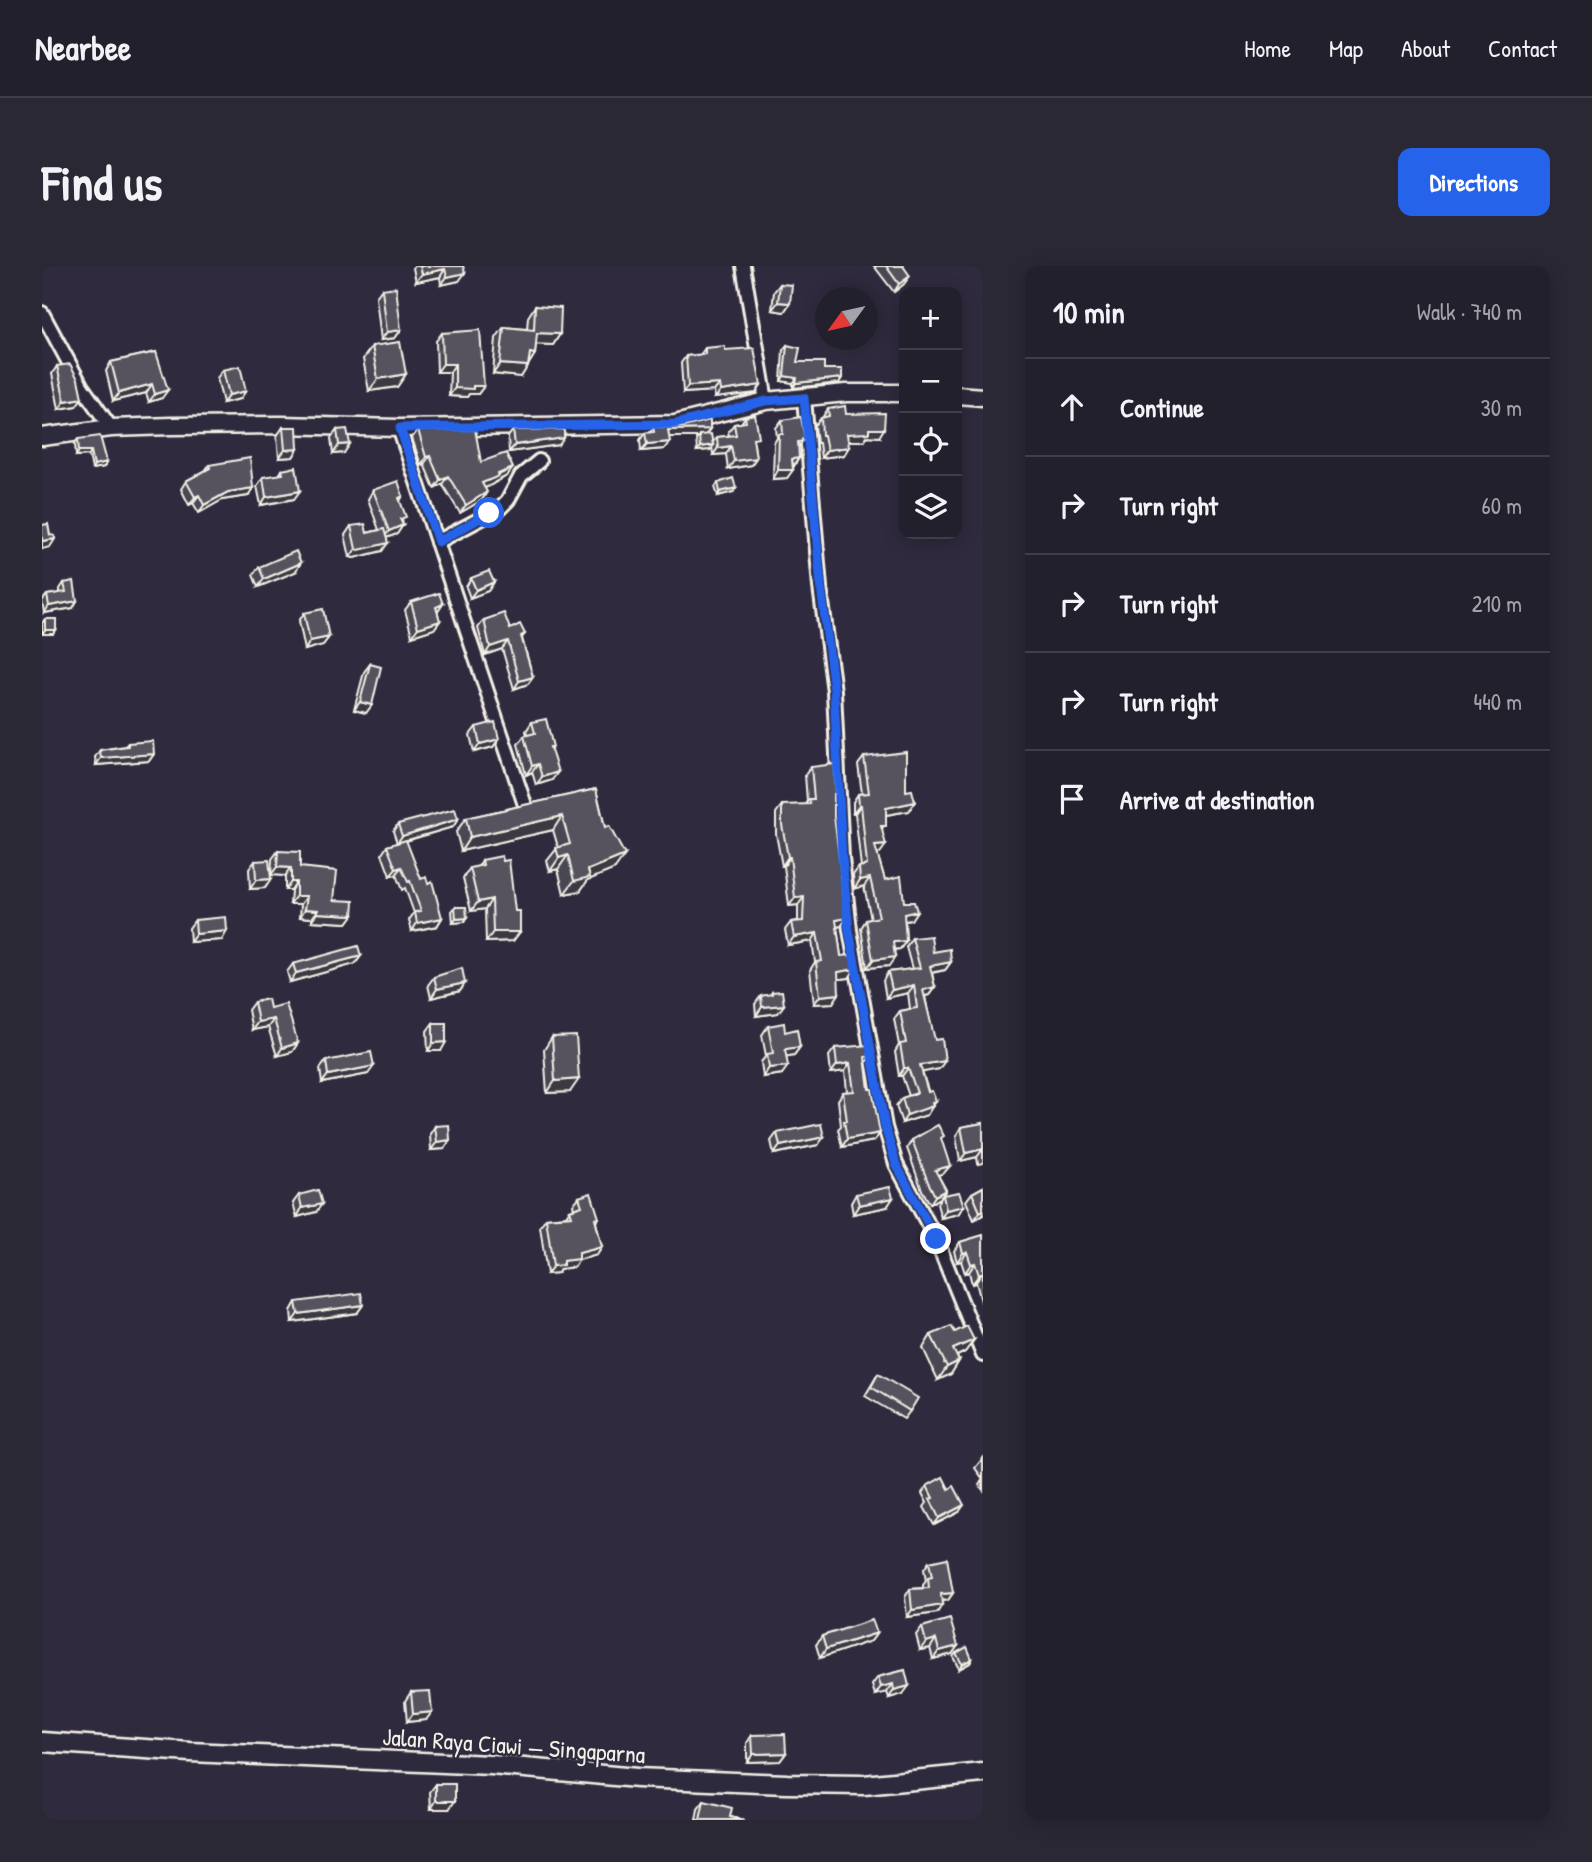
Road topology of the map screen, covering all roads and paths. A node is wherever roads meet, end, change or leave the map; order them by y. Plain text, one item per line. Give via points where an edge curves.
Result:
1 (743, 266) edge
2 (42, 313) edge
3 (899, 393) edge
4 (962, 395) edge
5 (983, 397) edge
6 (804, 398) junction
7 (766, 401) junction
8 (111, 428) junction
9 (400, 428) junction
10 (42, 437) edge
11 (539, 461) dead end
12 (438, 542) junction
13 (525, 805) edge
14 (983, 1355) edge
15 (42, 1742) edge
16 (983, 1773) edge

1 - 7 street
2 - 8 street via 82,387
3 - 6 street
4 - 5 street
6 - 7 street
6 - 14 street via 834,691 849,930 885,1127 896,1164 936,1239
7 - 9 street via 675,424
8 - 9 street
8 - 10 street
9 - 12 street
11 - 12 street via 521,476 499,509
12 - 13 street
15 - 16 main road, Jalan Raya Ciawi — Singaparna via 787,1784 864,1785

